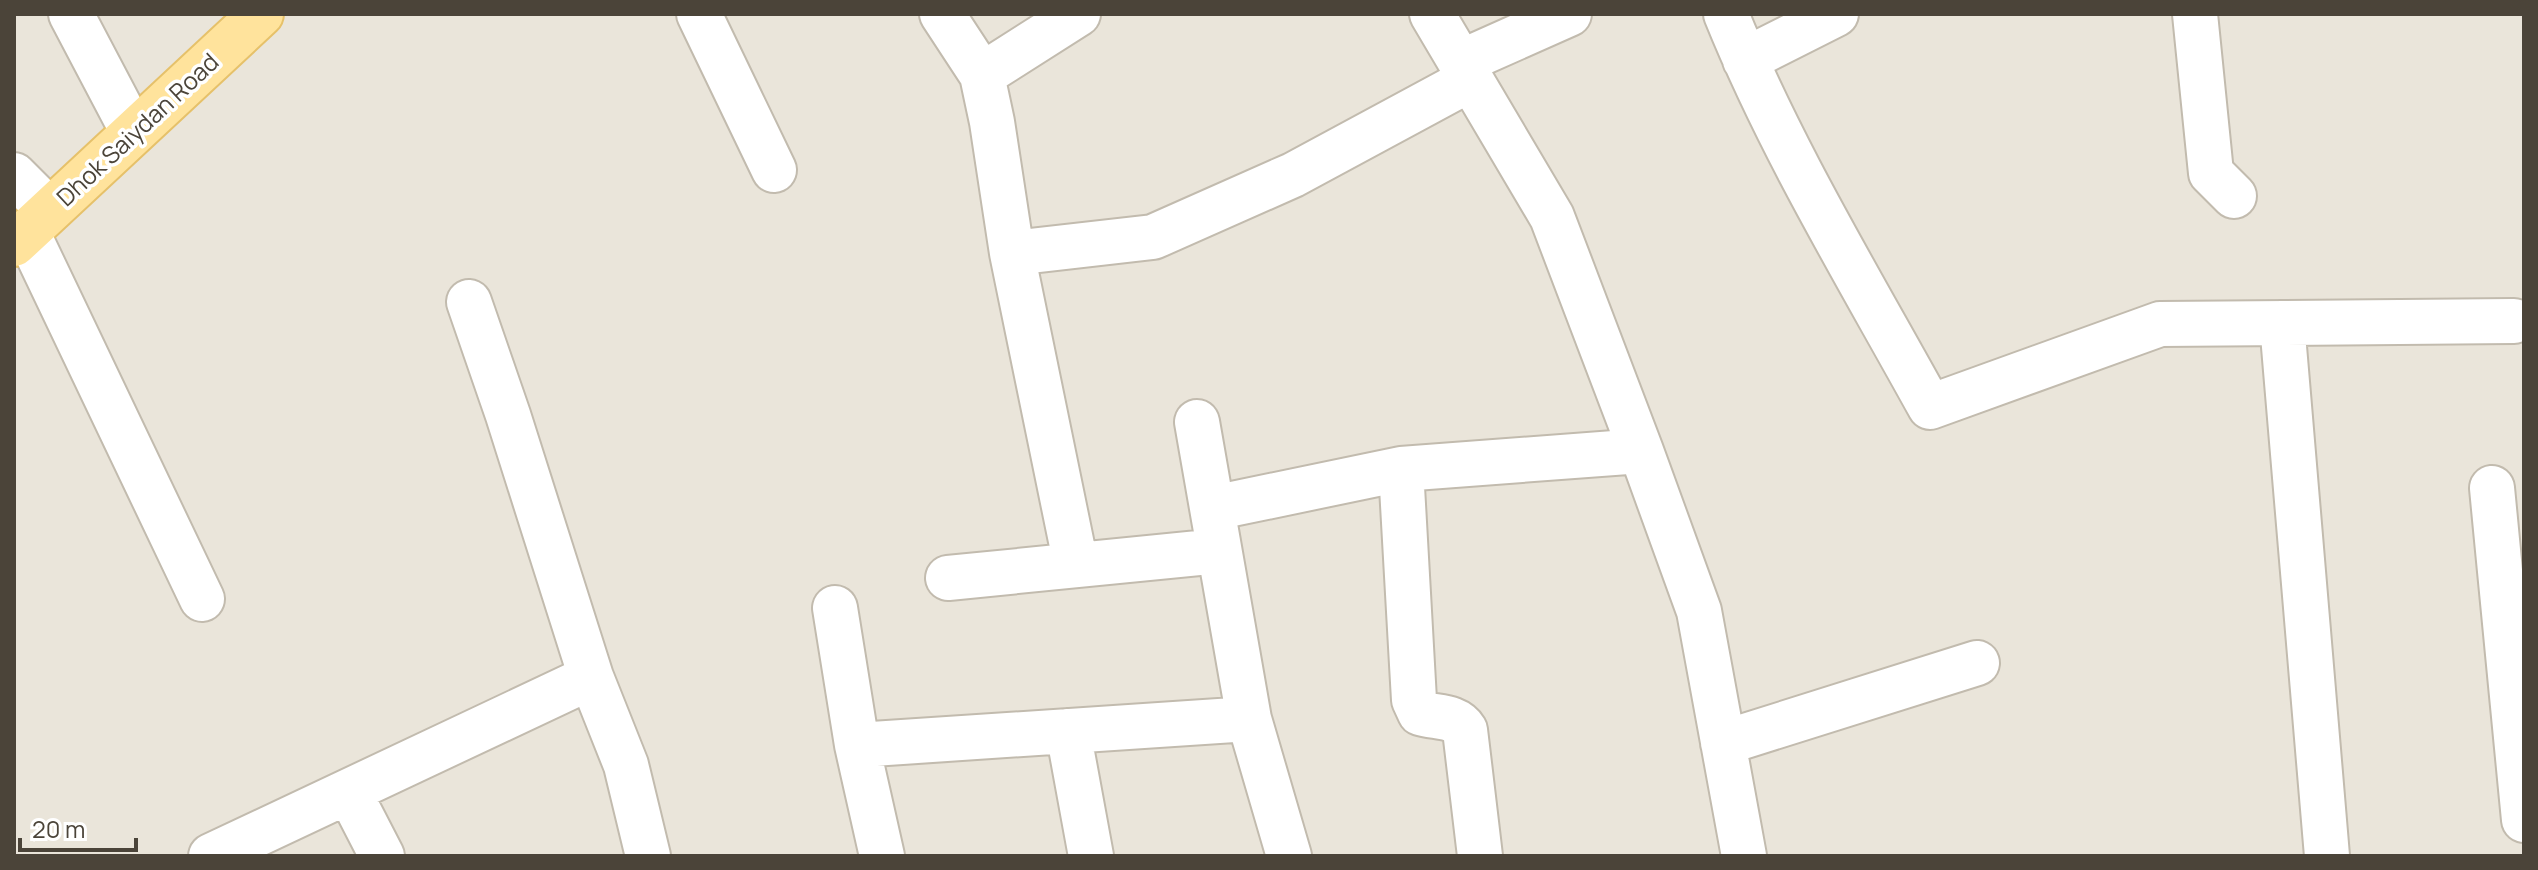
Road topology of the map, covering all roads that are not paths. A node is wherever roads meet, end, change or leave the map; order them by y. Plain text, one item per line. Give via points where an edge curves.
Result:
1 (71, 14) edge
2 (261, 14) edge
3 (699, 14) edge
4 (942, 14) edge
5 (1078, 14) edge
6 (1432, 14) edge
7 (1569, 14) edge
8 (1726, 14) edge
9 (1836, 14) edge
10 (2195, 14) edge
11 (1745, 60) junction
12 (1466, 71) junction
13 (982, 75) junction
14 (133, 132) junction
15 (774, 170) dead end
16 (14, 175) edge
17 (2234, 196) dead end
18 (30, 229) edge
19 (1012, 253) junction
20 (469, 302) dead end
21 (2514, 321) dead end
22 (2282, 323) junction
23 (1197, 422) dead end
24 (1641, 451) junction
25 (1401, 469) junction
26 (2492, 488) dead end
27 (1213, 508) junction
28 (1219, 551) junction
29 (1076, 565) junction
30 (948, 578) dead end
31 (202, 599) dead end
32 (835, 608) dead end
33 (1977, 663) dead end
34 (591, 677) junction
35 (1249, 719) junction
36 (1068, 731) junction
37 (1723, 743) junction
38 (857, 745) junction
39 (349, 792) junction
40 (2524, 820) edge
41 (211, 856) edge
42 (382, 856) edge
43 (648, 856) edge
44 (882, 856) edge
45 (1091, 856) edge
46 (1289, 856) edge
47 (1480, 856) edge
48 (1744, 856) edge
49 (2327, 856) edge

1 - 14 street
2 - 14 main road, Dhok Saiydan Road
3 - 15 street
4 - 13 street
5 - 13 street
6 - 12 street
7 - 12 street
8 - 11 street
9 - 11 street
10 - 17 street via 2211,173
11 - 22 street via 1930,407 2160,324
12 - 19 street via 1293,175 1153,237
12 - 24 street via 1552,217
13 - 19 street
14 - 18 main road, Dhok Saiydan Road
16 - 18 street
18 - 31 street
19 - 29 street
20 - 34 street
21 - 22 street
22 - 49 street
23 - 27 street
24 - 25 street
24 - 37 street via 1699,611
25 - 27 street
25 - 47 street via 1414,700 1420,713 1460,721 1465,730
26 - 40 street
27 - 28 street
28 - 29 street
28 - 35 street
29 - 30 street
32 - 38 street
33 - 37 street
34 - 39 street
34 - 43 street via 626,765
35 - 36 street
35 - 46 street
36 - 38 street
36 - 45 street
37 - 48 street
38 - 44 street
39 - 41 street
39 - 42 street

